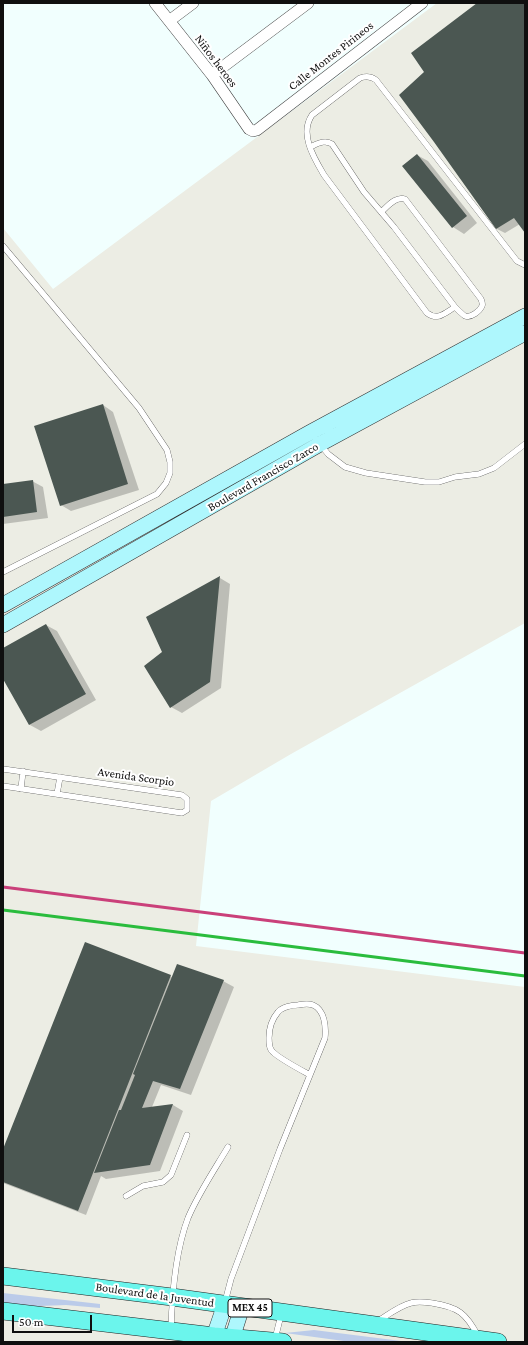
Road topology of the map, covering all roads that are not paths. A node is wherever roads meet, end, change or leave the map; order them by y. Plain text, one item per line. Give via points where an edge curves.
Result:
1 (155, 3) edge
2 (193, 3) edge
3 (308, 3) edge
4 (422, 3) edge
5 (169, 21) junction
6 (212, 76) junction
7 (257, 130) joint
8 (310, 147) junction
9 (381, 212) junction
10 (3, 246) edge
11 (525, 265) edge
12 (455, 307) junction
13 (525, 316) edge
14 (525, 332) edge
15 (501, 337) junction
16 (360, 414) junction
17 (297, 440) junction
18 (320, 444) junction
19 (525, 444) edge
20 (306, 453) junction
21 (3, 572) edge
22 (60, 573) junction
23 (69, 587) junction
24 (3, 605) edge
25 (3, 625) edge
26 (3, 769) edge
27 (23, 771) junction
28 (60, 777) junction
29 (3, 786) edge
30 (21, 788) junction
31 (57, 794) junction
32 (310, 1075) junction
33 (187, 1134) dead end
34 (228, 1147) dead end
35 (126, 1196) dead end
36 (3, 1276) edge
37 (172, 1297) junction
38 (225, 1304) junction
39 (242, 1307) junction
40 (3, 1311) edge
41 (282, 1313) junction
42 (372, 1325) junction
43 (171, 1330) junction
44 (213, 1339) edge
45 (231, 1340) edge
46 (480, 1340) junction
47 (277, 1342) edge
48 (498, 1342) edge

1 - 5 street, Niños heroes
2 - 5 street
3 - 6 street
4 - 7 street, Calle Montes Pirineos
5 - 6 street, Niños heroes
6 - 7 street, Niños heroes via 249,129
8 - 9 lane via 330,142
8 - 11 lane via 307,126 312,115 360,78 373,77 517,261
8 - 12 lane via 324,175 427,313 435,318 441,317
9 - 12 lane
9 - 12 lane via 399,198 405,199 482,303 481,308 472,316 465,316
10 - 21 lane via 139,408 167,450 170,462 170,473 166,483 157,494
13 - 15 main road, Boulevard Francisco Zarco
14 - 15 main road, Boulevard Francisco Zarco
15 - 16 main road, Boulevard Francisco Zarco
16 - 17 main road, Boulevard Francisco Zarco
16 - 18 main road, Boulevard Francisco Zarco
17 - 20 main road
17 - 22 main road, Boulevard Francisco Zarco
18 - 19 lane via 345,467 366,473 425,482 440,482 479,474 494,468
18 - 20 main road, Boulevard Francisco Zarco
20 - 23 main road, Boulevard Francisco Zarco
22 - 23 main road
22 - 24 main road, Boulevard Francisco Zarco
23 - 25 main road, Boulevard Francisco Zarco
26 - 27 lane, Avenida Scorpio
27 - 28 lane, Avenida Scorpio
27 - 30 lane
28 - 31 lane
28 - 31 lane, Avenida Scorpio via 182,795 187,799 187,810 182,813
29 - 30 lane, Avenida Scorpio
30 - 31 lane, Avenida Scorpio
32 - 32 lane via 273,1052 269,1044 269,1032 277,1013 294,1005 312,1005 318,1008 326,1029 325,1038
32 - 38 lane via 231,1279
33 - 35 lane via 171,1175 163,1182 143,1186
34 - 37 lane via 187,1220 178,1254
36 - 37 main road, Boulevard de la Juventud / MEX 45
37 - 38 main road, Boulevard de la Juventud / MEX 45
37 - 43 lane
38 - 39 main road, Boulevard de la Juventud / MEX 45
38 - 44 main road
39 - 41 main road, Boulevard de la Juventud / MEX 45
39 - 45 main road
40 - 43 main road
41 - 42 main road, Boulevard de la Juventud / MEX 45
41 - 47 lane
42 - 46 main road, Boulevard de la Juventud / MEX 45
42 - 46 lane via 410,1303 426,1302 458,1310 473,1327
43 - 44 main road
44 - 45 main road
45 - 47 main road
46 - 48 main road, Boulevard de la Juventud / MEX 45

